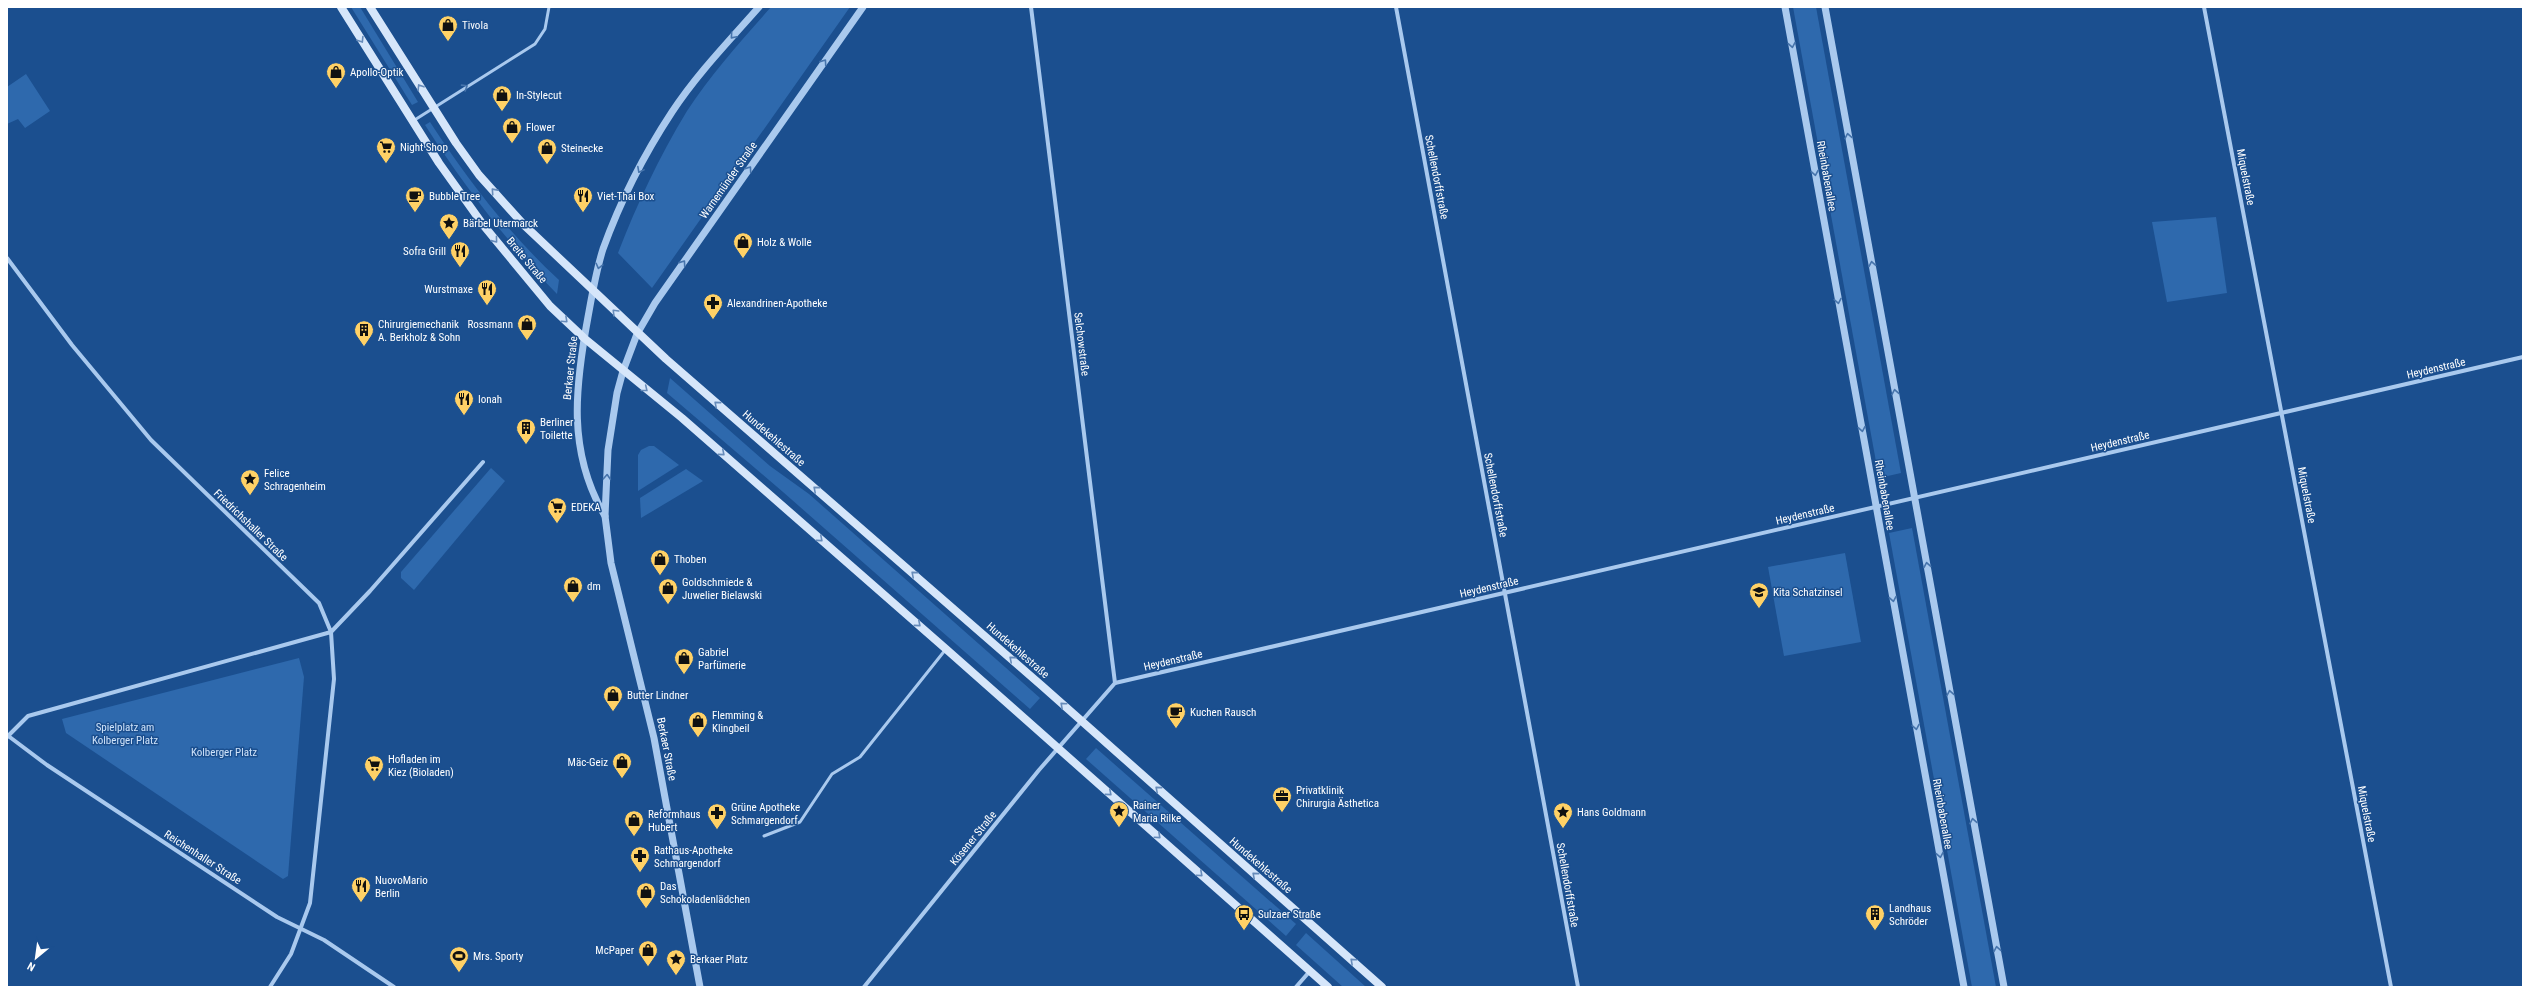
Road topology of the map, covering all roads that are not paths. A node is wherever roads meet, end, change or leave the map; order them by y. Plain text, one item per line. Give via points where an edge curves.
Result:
1 (341, 7) edge
2 (370, 7) edge
3 (549, 7) edge
4 (759, 7) edge
5 (863, 7) edge
6 (1031, 7) edge
7 (1396, 7) edge
8 (1785, 7) edge
9 (1825, 7) edge
10 (2204, 7) edge
11 (432, 108) junction
12 (411, 122) junction
13 (7, 258) edge
14 (593, 290) junction
15 (637, 334) junction
16 (584, 338) junction
17 (2523, 357) edge
18 (623, 371) junction
19 (2282, 413) junction
20 (483, 462) dead end
21 (1914, 498) junction
22 (1876, 507) junction
23 (605, 516) junction
24 (1505, 593) junction
25 (331, 632) junction
26 (946, 650) junction
27 (1115, 683) junction
28 (1082, 721) junction
29 (7, 736) edge
30 (1058, 748) junction
31 (764, 836) dead end
32 (301, 930) junction
33 (1310, 971) junction
34 (270, 987) edge
35 (394, 987) edge
36 (700, 987) edge
37 (864, 987) edge
38 (1296, 987) edge
39 (1328, 987) edge
40 (1382, 987) edge
41 (1578, 987) edge
42 (1964, 987) edge
43 (2004, 987) edge
44 (2391, 987) edge

1 -> 12 main road, Breite Straße
11 -> 2 main road, Breite Straße
11 -> 3 lane via 535,44 545,30
4 -> 14 street via 690,87 668,118 639,169 618,215 603,250
15 -> 5 street, Warnemünder Straße via 655,303
6 - 27 street, Selchowstraße
7 - 24 street, Schellendorffstraße
8 -> 22 street, Rheinbabenallee
21 -> 9 street
10 - 19 street, Miquelstraße
11 - 12 lane
14 -> 11 main road, Breite Straße via 524,225 479,175
12 -> 16 main road, Breite Straße via 484,226 550,306
13 - 25 street, Friedrichshaller Straße via 72,345 152,440 319,603
15 -> 14 main road, Breite Straße
14 - 16 street, Berkaer Straße
15 - 18 street, Warnemünder Straße
28 -> 15 main road, Hundekehlestraße
16 - 18 main road, Breite Straße
16 - 23 street, Berkaer Straße via 578,387 579,440 584,472 594,498
17 - 19 street, Heydenstraße
23 -> 18 street, Berkaer Straße via 611,426
18 -> 26 main road via 682,418
19 - 21 street, Heydenstraße
19 - 44 street, Miquelstraße
20 - 25 street
21 - 22 street, Heydenstraße
43 -> 21 street
22 - 24 street, Heydenstraße
22 -> 42 street, Rheinbabenallee
23 - 36 street, Berkaer Straße via 611,563 654,738
24 - 27 street, Heydenstraße
24 - 41 street, Schellendorffstraße
25 - 29 street via 28,716
25 - 32 street via 334,673 329,740 310,903
26 - 30 main road
26 - 31 lane via 860,757 832,774 800,822
27 - 28 street, Kösener Straße
28 - 30 street, Kösener Straße
40 -> 28 main road, Hundekehlestraße
29 - 32 street, Reichenhaller Straße via 47,765
30 -> 33 main road
30 - 37 street, Kösener Straße
32 - 34 street via 291,954
32 - 35 street, Reichenhaller Straße via 324,940
33 - 38 street
33 - 39 main road

